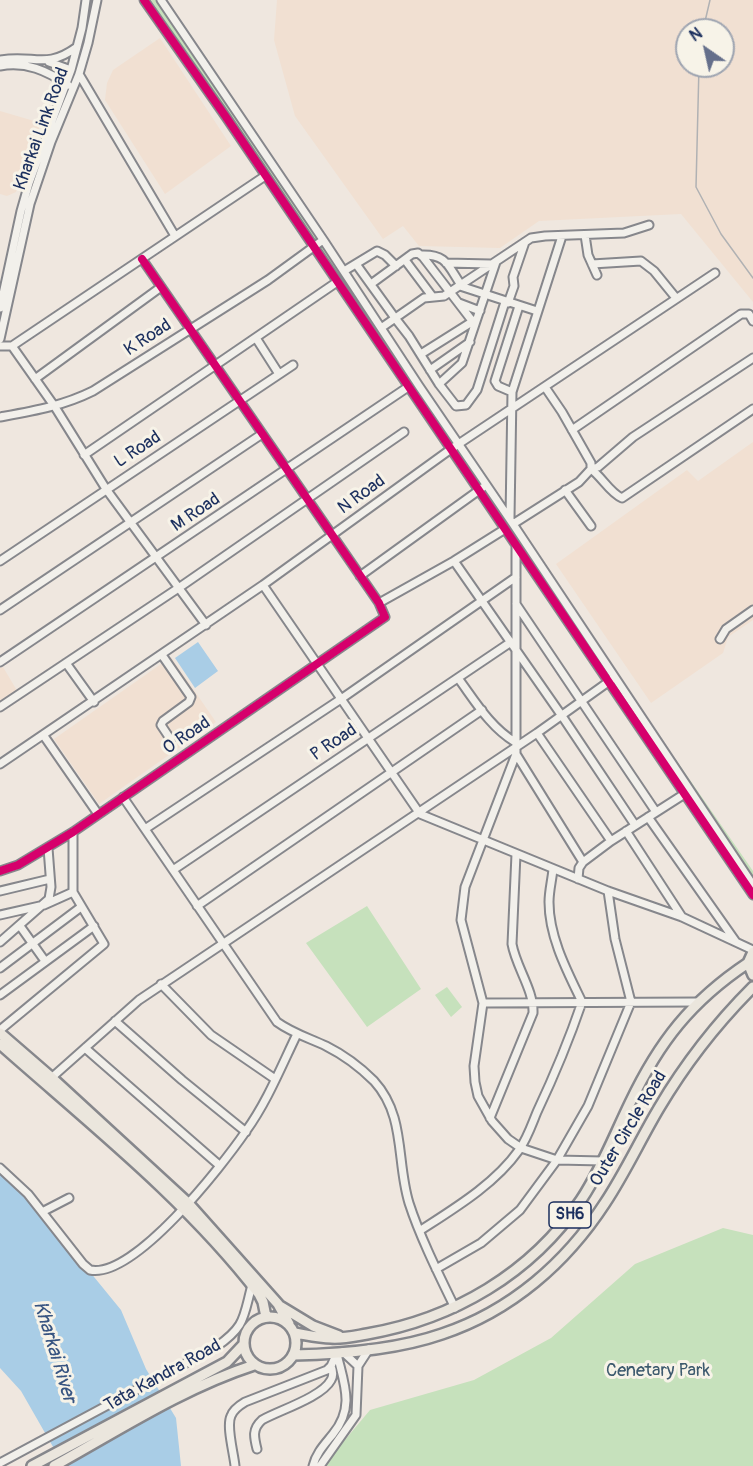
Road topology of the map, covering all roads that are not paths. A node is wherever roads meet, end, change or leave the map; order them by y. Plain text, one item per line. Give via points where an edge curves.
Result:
1 (86, 0) edge
2 (97, 0) edge
3 (144, 0) edge
4 (161, 0) edge
5 (78, 46) junction
6 (0, 60) edge
7 (46, 61) junction
8 (0, 66) edge
9 (75, 72) junction
10 (69, 86) junction
11 (265, 176) junction
12 (649, 225) dead end
13 (175, 236) junction
14 (562, 236) junction
15 (585, 236) junction
16 (323, 240) junction
17 (525, 242) junction
18 (313, 246) junction
19 (421, 255) junction
20 (142, 259) junction
21 (405, 260) junction
22 (446, 263) junction
23 (494, 263) junction
24 (356, 264) junction
25 (592, 264) junction
26 (396, 266) junction
27 (344, 272) junction
28 (715, 273) dead end
29 (597, 275) dead end
30 (338, 282) junction
31 (371, 284) junction
32 (461, 286) junction
33 (161, 287) junction
34 (449, 293) junction
35 (484, 295) junction
36 (432, 296) junction
37 (676, 298) junction
38 (457, 302) junction
39 (506, 303) junction
40 (519, 306) junction
41 (0, 308) edge
42 (480, 310) junction
43 (537, 311) junction
44 (395, 318) junction
45 (475, 320) junction
46 (753, 321) edge
47 (381, 328) junction
48 (189, 329) junction
49 (256, 338) junction
50 (0, 339) edge
51 (470, 341) junction
52 (0, 346) edge
53 (12, 346) junction
54 (421, 354) junction
55 (753, 358) edge
56 (214, 365) junction
57 (293, 365) dead end
58 (430, 370) junction
59 (279, 374) junction
60 (35, 379) junction
61 (439, 384) junction
62 (408, 387) junction
63 (545, 387) junction
64 (512, 392) junction
65 (240, 401) junction
66 (55, 407) junction
67 (753, 409) edge
68 (512, 410) junction
69 (0, 417) edge
70 (572, 430) junction
71 (404, 432) dead end
72 (262, 434) junction
73 (459, 444) junction
74 (451, 449) junction
75 (84, 455) junction
76 (591, 469) junction
77 (287, 470) junction
78 (486, 484) junction
79 (106, 489) junction
80 (478, 490) junction
81 (565, 490) junction
82 (307, 498) junction
83 (512, 521) junction
84 (130, 522) junction
85 (591, 526) dead end
86 (505, 529) junction
87 (332, 535) junction
88 (516, 545) junction
89 (158, 558) junction
90 (0, 561) edge
91 (454, 561) junction
92 (360, 576) junction
93 (516, 577) junction
94 (263, 585) junction
95 (180, 587) junction
96 (482, 600) junction
97 (379, 603) junction
98 (516, 604) junction
99 (0, 610) edge
100 (753, 610) edge
101 (206, 625) junction
102 (720, 639) dead end
103 (513, 644) junction
104 (162, 655) junction
105 (0, 662) edge
106 (66, 663) junction
107 (318, 664) junction
108 (616, 677) junction
109 (458, 678) junction
110 (609, 682) junction
111 (341, 699) junction
112 (583, 701) junction
113 (94, 702) junction
114 (0, 707) edge
115 (482, 710) junction
116 (562, 716) junction
117 (537, 733) junction
118 (44, 736) junction
119 (368, 738) junction
120 (171, 740) dead end
121 (516, 748) junction
122 (0, 764) edge
123 (391, 773) junction
124 (687, 792) junction
125 (123, 797) junction
126 (656, 812) junction
127 (419, 813) junction
128 (98, 814) junction
129 (648, 817) junction
130 (635, 825) junction
131 (145, 829) junction
132 (626, 831) junction
133 (73, 832) junction
134 (482, 840) junction
135 (611, 841) junction
136 (48, 848) junction
137 (516, 854) junction
138 (583, 862) junction
139 (553, 869) junction
140 (172, 870) junction
141 (0, 871) edge
142 (50, 879) junction
143 (578, 879) junction
144 (753, 885) edge
145 (0, 891) edge
146 (608, 891) junction
147 (73, 892) junction
148 (753, 895) edge
149 (44, 905) junction
150 (197, 906) junction
151 (81, 907) junction
152 (0, 915) edge
153 (682, 917) junction
154 (20, 926) junction
155 (94, 926) junction
156 (3, 937) edge
157 (0, 942) edge
158 (737, 943) junction
159 (33, 944) junction
160 (223, 945) junction
161 (753, 951) edge
162 (45, 961) junction
163 (748, 963) junction
164 (0, 968) edge
165 (753, 975) edge
166 (161, 984) junction
167 (753, 987) edge
168 (0, 995) edge
169 (582, 1002) junction
170 (631, 1002) junction
171 (698, 1002) junction
172 (483, 1003) junction
173 (533, 1003) junction
174 (115, 1021) junction
175 (0, 1032) edge
176 (297, 1034) junction
177 (0, 1044) edge
178 (85, 1048) junction
179 (275, 1079) junction
180 (49, 1081) junction
181 (490, 1118) junction
182 (246, 1132) junction
183 (521, 1148) junction
184 (557, 1160) junction
185 (603, 1161) junction
186 (219, 1165) junction
187 (0, 1168) edge
188 (69, 1198) dead end
189 (185, 1206) junction
190 (42, 1212) junction
191 (421, 1230) junction
192 (436, 1269) junction
193 (252, 1285) junction
194 (278, 1304) junction
195 (455, 1308) junction
196 (266, 1317) junction
197 (289, 1324) junction
198 (295, 1333) junction
199 (341, 1338) junction
200 (243, 1345) junction
201 (369, 1349) junction
202 (340, 1353) junction
203 (294, 1356) junction
204 (254, 1365) junction
205 (331, 1366) junction
206 (358, 1366) junction
207 (183, 1390) junction
208 (357, 1401) junction
209 (347, 1402) junction
210 (257, 1449) dead end
211 (3, 1462) edge
212 (32, 1466) edge
213 (54, 1466) edge
214 (235, 1466) edge
215 (313, 1466) edge
216 (320, 1466) edge

1 - 5 street, Kharkai Link Road
2 - 9 street, Kharkai Link Road via 88,43
3 - 11 street
4 - 16 street
5 - 7 street via 65,56
5 - 9 street, Kharkai Link Road
6 - 7 street
7 - 9 street
8 - 10 street via 31,66
9 - 10 street, Kharkai Link Road
9 - 13 street
10 - 41 street, Kharkai Link Road via 29,183
10 - 50 street, Kharkai Link Road via 30,204
11 - 13 street
11 - 18 street
12 - 15 street via 624,233
13 - 20 street
14 - 15 street
14 - 17 street via 537,237
14 - 43 street
15 - 25 street
16 - 18 street, K Road
16 - 27 street
17 - 23 street
17 - 39 street
18 - 30 street
18 - 48 street, K Road via 268,280
19 - 21 street via 415,253
19 - 22 street via 439,255
19 - 34 street
20 - 33 street
20 - 53 street
21 - 26 street
21 - 36 street
22 - 23 street
22 - 32 street
23 - 32 street
23 - 35 street
24 - 26 street via 377,251
24 - 27 street
24 - 31 street
25 - 29 street
25 - 37 street via 641,261
26 - 31 street
27 - 47 street
28 - 37 street, N Road
30 - 49 street
30 - 62 street
31 - 44 street
32 - 34 street
32 - 35 street
33 - 48 street
33 - 60 street
34 - 36 street
34 - 38 street
35 - 39 street
35 - 42 street
36 - 44 street
37 - 63 street, N Road
38 - 42 street
38 - 45 street
39 - 40 street
39 - 61 street via 471,401 456,406
40 - 43 street
40 - 64 street via 495,381
42 - 45 street
43 - 64 street
44 - 47 street
44 - 54 street
45 - 51 street
45 - 54 street
46 - 70 street via 749,314 741,314
47 - 73 street
48 - 56 street
48 - 66 street, K Road via 93,391
49 - 56 street
49 - 59 street
51 - 58 street
51 - 61 street via 462,363
52 - 53 street
53 - 60 street
54 - 58 street
55 - 76 street
56 - 65 street
56 - 75 street
57 - 59 street, L Road
58 - 61 street
59 - 65 street, L Road
60 - 66 street
62 - 74 street
62 - 77 street, M Road
63 - 68 street, N Road
63 - 70 street
64 - 68 street
65 - 72 street
65 - 79 street, L Road
66 - 69 street, K Road
66 - 75 street
67 - 76 street via 622,498
68 - 73 street, N Road
68 - 83 street
70 - 76 street
71 - 82 street
72 - 77 street
72 - 84 street
73 - 74 street, N Road
73 - 78 street
74 - 80 street
74 - 87 street, N Road
75 - 79 street
76 - 81 street
77 - 82 street
77 - 89 street, M Road
78 - 80 street
78 - 83 street
79 - 84 street
79 - 90 street, L Road
80 - 86 street
80 - 92 street
81 - 83 street
81 - 85 street
82 - 87 street
82 - 95 street
83 - 108 street
84 - 89 street
84 - 99 street
86 - 88 street
86 - 91 street
87 - 92 street
87 - 94 street, N Road
88 - 93 street
88 - 110 street
89 - 95 street
89 - 105 street, M Road
91 - 96 street
91 - 97 street
92 - 97 street
93 - 96 street
93 - 98 street
94 - 101 street, N Road
94 - 107 street
95 - 101 street
95 - 106 street
96 - 103 street
96 - 111 street
97 - 107 street, O Road via 385,617
98 - 103 street
98 - 112 street
100 - 102 street via 726,629
101 - 104 street, N Road
103 - 109 street, P Road
103 - 116 street
103 - 121 street
104 - 113 street, N Road
104 - 120 street via 191,697 161,725
106 - 113 street
106 - 114 street
107 - 111 street
107 - 125 street, O Road
108 - 110 street
108 - 124 street
109 - 115 street
109 - 119 street, P Road
110 - 112 street
110 - 124 street
111 - 119 street
111 - 131 street
112 - 116 street
112 - 126 street
113 - 118 street, N Road
115 - 121 street
115 - 123 street
116 - 117 street
116 - 130 street
117 - 121 street
117 - 135 street
118 - 122 street, N Road
118 - 128 street
119 - 123 street
119 - 140 street, P Road
121 - 127 street
121 - 134 street
121 - 138 street
123 - 127 street
123 - 150 street
124 - 126 street
124 - 144 street
124 - 148 street
125 - 128 street, O Road
125 - 131 street
126 - 129 street
127 - 134 street
127 - 160 street
128 - 133 street, O Road
129 - 130 street
129 - 158 street
130 - 132 street
131 - 140 street
132 - 135 street
132 - 153 street
133 - 136 street, O Road
133 - 147 street
134 - 137 street
134 - 172 street via 465,887 461,920
135 - 138 street
136 - 141 street, O Road
136 - 142 street
137 - 139 street
137 - 173 street via 512,944
138 - 143 street
139 - 143 street
139 - 169 street via 549,902 556,942
140 - 150 street
142 - 145 street
142 - 149 street via 51,893
143 - 146 street
146 - 153 street
146 - 170 street
147 - 149 street
147 - 151 street
149 - 152 street
149 - 154 street
150 - 160 street
151 - 155 street
151 - 159 street
153 - 158 street
154 - 156 street
154 - 159 street
155 - 162 street
155 - 175 street via 104,944
156 - 157 street
158 - 161 street
159 - 162 street
159 - 164 street
160 - 166 street
160 - 176 street via 276,1022
161 - 163 main road
162 - 168 street
163 - 165 main road
163 - 171 main road, SH6
166 - 174 street
166 - 179 street via 211,1035
167 - 201 main road, Outer Circle Road / SH6 via 693,1057 600,1210 546,1274 511,1301 441,1335
169 - 170 street
169 - 173 street
169 - 183 street
170 - 171 street
170 - 184 street via 588,1106
171 - 185 main road, SH6 via 659,1049
172 - 173 street
172 - 181 street via 474,1074 478,1096
173 - 181 street via 533,1012
174 - 178 street
174 - 182 street
175 - 180 main road
176 - 179 street
176 - 191 street via 350,1060 384,1093 395,1116 406,1194
177 - 180 main road
178 - 180 street
178 - 186 street
179 - 182 street
180 - 189 main road
181 - 183 street
182 - 186 street
183 - 184 street
183 - 191 street via 482,1187
184 - 185 street
184 - 192 street via 528,1201 492,1235
185 - 195 main road, SH6 via 581,1201 548,1241 483,1294
186 - 189 street
187 - 190 street
188 - 190 street
189 - 190 street via 151,1240 98,1272 83,1264
189 - 193 main road
189 - 194 main road
191 - 192 street
192 - 195 street
193 - 196 main road via 263,1302
193 - 211 street via 243,1321 234,1335
194 - 197 main road
194 - 199 main road
195 - 199 main road, SH6 via 391,1330
196 - 197 main road
196 - 200 main road via 250,1326
197 - 198 main road
198 - 199 main road, SH6
198 - 203 main road
199 - 202 main road
200 - 204 main road
200 - 207 main road, Tata Kandra Road via 227,1362
201 - 202 main road, Outer Circle Road / SH6
201 - 206 street
202 - 203 main road, Outer Circle Road / SH6
202 - 205 street
202 - 206 street
202 - 209 street
203 - 204 main road via 276,1370
204 - 207 main road
205 - 210 street via 331,1380 322,1389 257,1424
205 - 214 street via 245,1402 231,1414
206 - 208 street
207 - 212 main road, Tata Kandra Road
207 - 213 main road
208 - 209 street
208 - 216 street via 353,1422
209 - 215 street via 342,1421 318,1452

